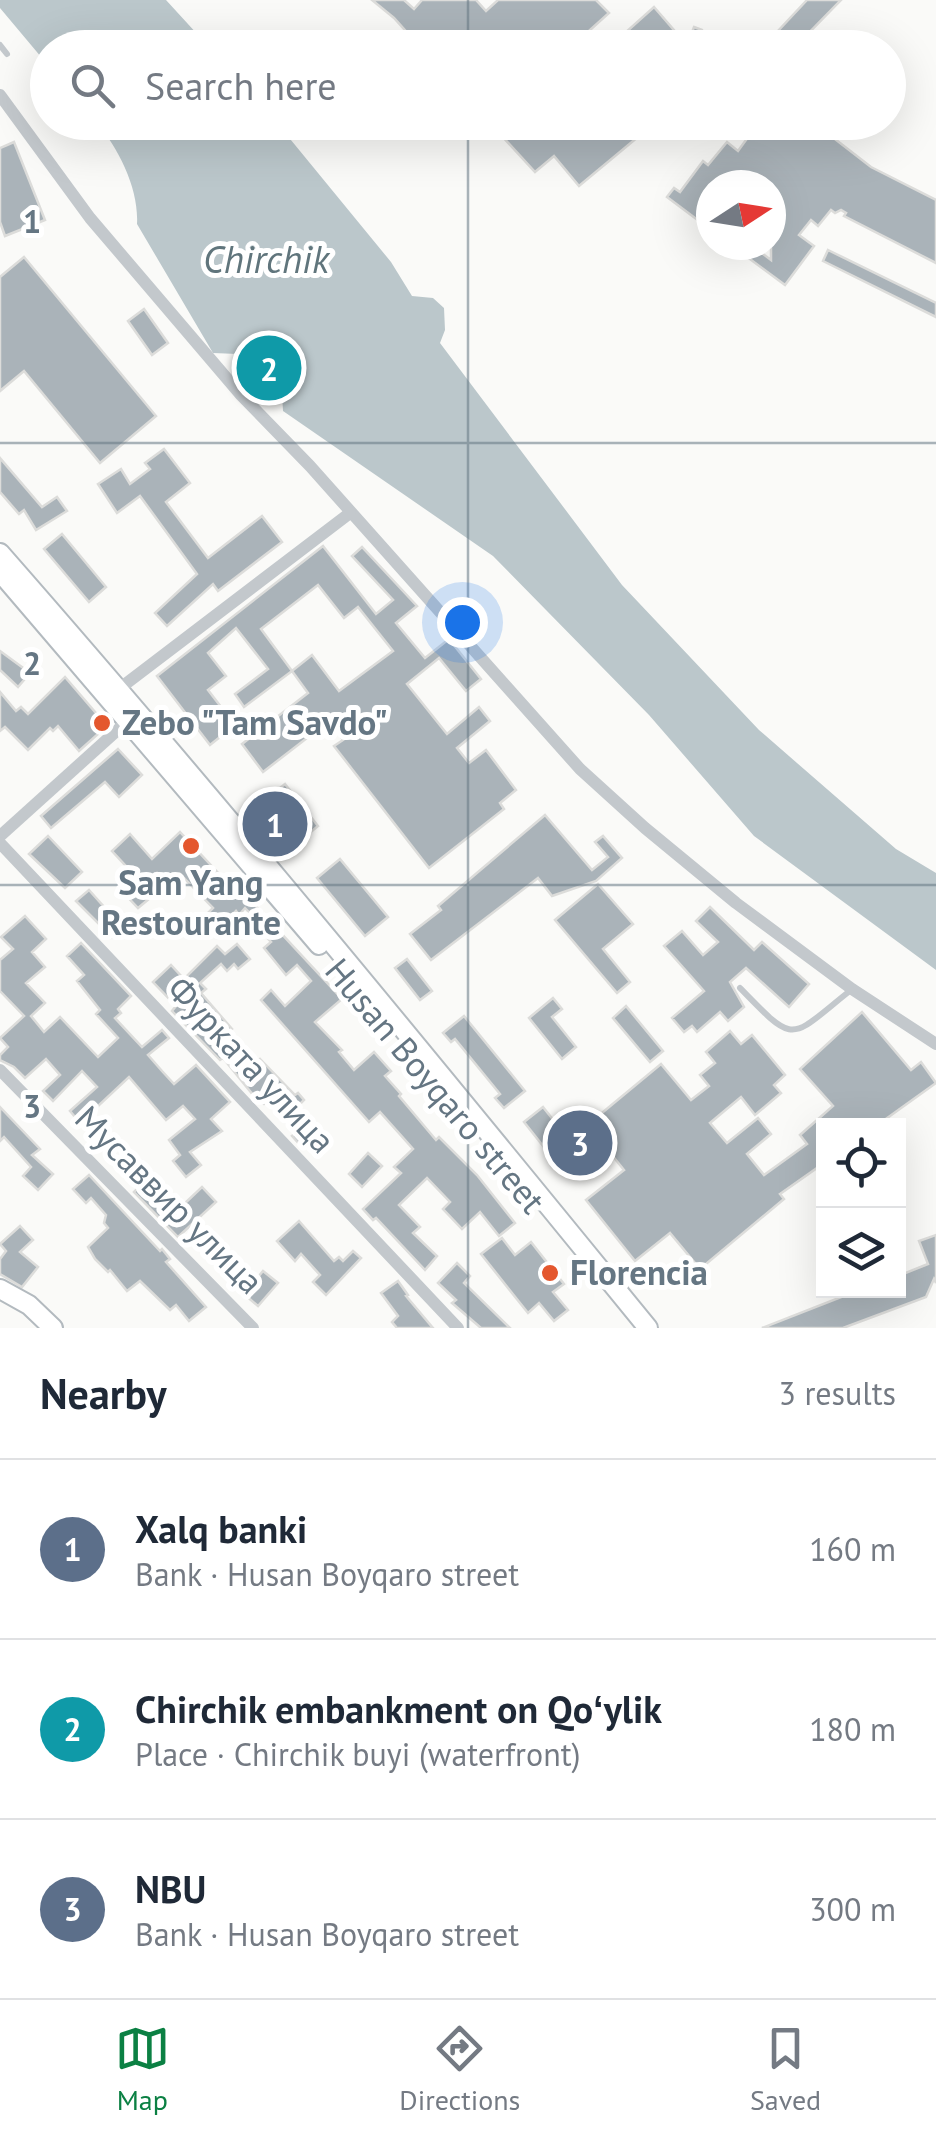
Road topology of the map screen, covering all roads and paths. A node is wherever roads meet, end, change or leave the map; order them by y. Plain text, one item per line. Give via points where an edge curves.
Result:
1 (0, 45) edge
2 (7, 54) dead end
3 (0, 95) edge
4 (30, 136) edge
5 (33, 140) edge
6 (350, 512) junction
7 (0, 552) edge
8 (0, 572) edge
9 (114, 693) junction
10 (134, 716) junction
11 (0, 840) edge
12 (740, 988) dead end
13 (852, 989) junction
14 (936, 1044) edge
15 (0, 1070) edge
16 (0, 1289) edge
17 (53, 1328) edge
18 (253, 1328) edge
19 (458, 1328) edge
20 (634, 1328) edge
21 (648, 1328) edge

1 - 2 lane
3 - 4 street
5 - 6 street via 90,218
6 - 9 street
6 - 13 street via 580,769 680,858
7 - 9 main road, Husan Boyqaro street
8 - 9 main road, Husan Boyqaro street
9 - 10 main road, Husan Boyqaro street
10 - 11 street
10 - 20 main road, Husan Boyqaro street
10 - 21 main road, Husan Boyqaro street via 412,1039
11 - 19 street, Фурката улица
12 - 13 lane via 779,1028 793,1032
13 - 14 street
15 - 18 street, Мусаввир улица
16 - 17 main road

